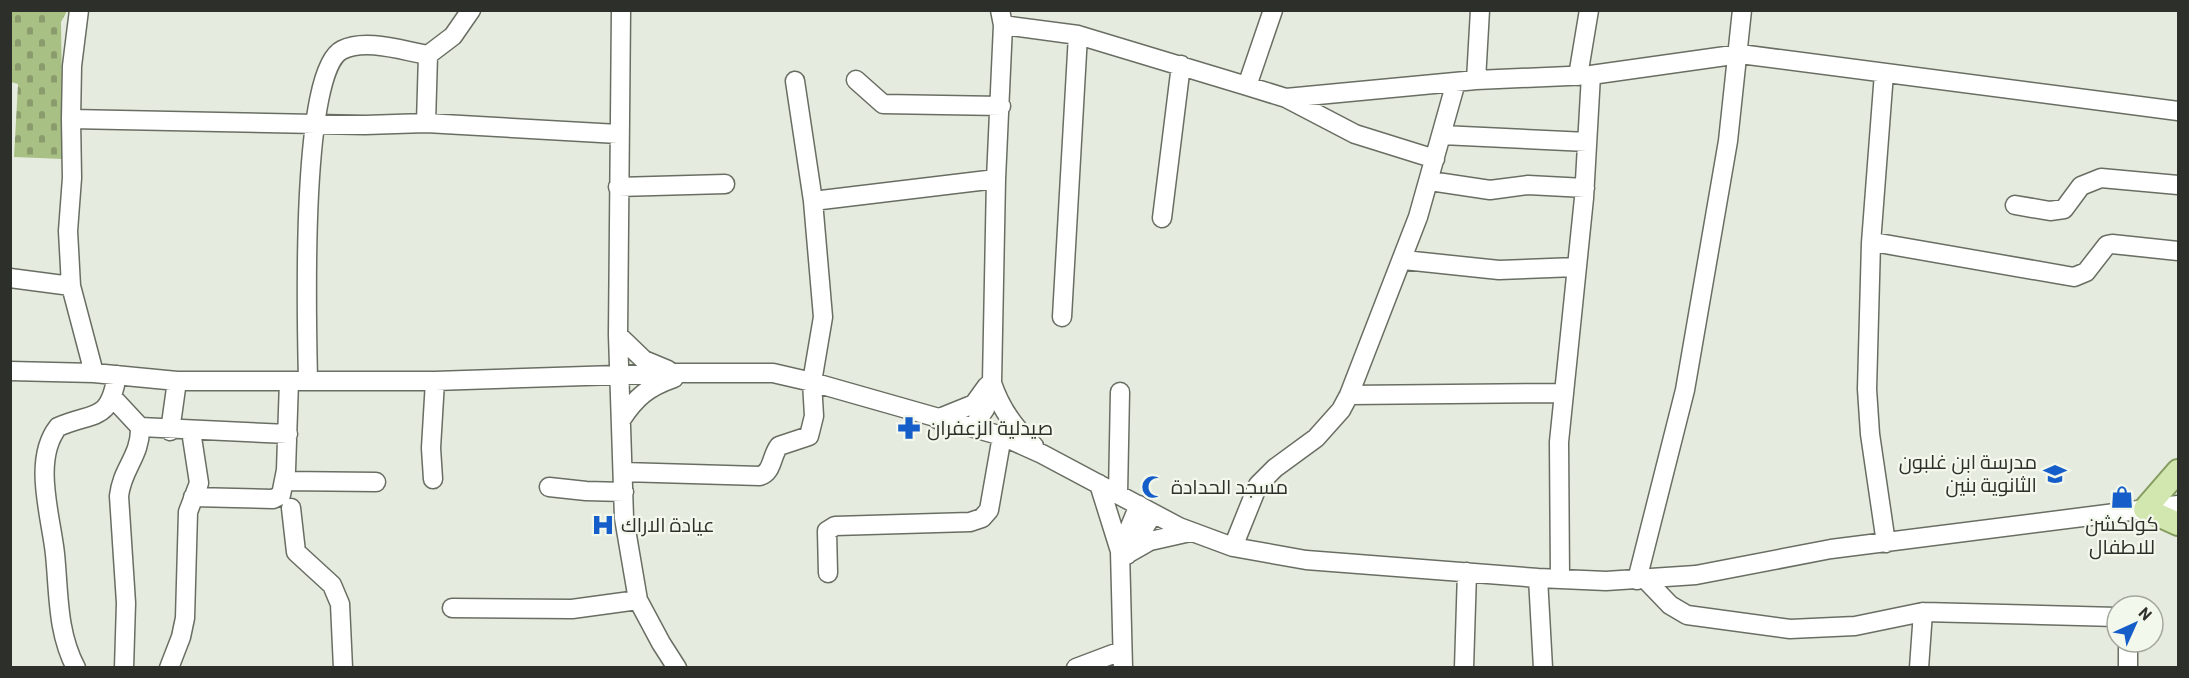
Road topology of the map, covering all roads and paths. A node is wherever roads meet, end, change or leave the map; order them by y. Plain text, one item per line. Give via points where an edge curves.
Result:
1 (80, 10) edge
2 (471, 10) edge
3 (621, 10) edge
4 (1273, 10) edge
5 (1480, 10) edge
6 (1589, 10) edge
7 (1742, 10) edge
8 (1001, 18) edge
9 (1078, 35) junction
10 (1740, 54) junction
11 (428, 55) junction
12 (1181, 65) junction
13 (1884, 73) junction
14 (1585, 75) junction
15 (856, 80) dead end
16 (1476, 80) junction
17 (795, 81) dead end
18 (1456, 82) junction
19 (1247, 86) junction
20 (1286, 98) junction
21 (1001, 106) junction
22 (2178, 111) edge
23 (71, 119) junction
24 (426, 123) junction
25 (314, 124) junction
26 (618, 134) junction
27 (1442, 135) junction
28 (1587, 142) junction
29 (1436, 159) junction
30 (996, 179) junction
31 (1430, 181) junction
32 (725, 184) dead end
33 (2178, 185) edge
34 (618, 188) junction
35 (1585, 188) junction
36 (813, 201) junction
37 (2015, 205) dead end
38 (1162, 218) dead end
39 (1880, 243) dead end
40 (2178, 251) edge
41 (1404, 260) junction
42 (1576, 267) junction
43 (10, 278) edge
44 (71, 285) junction
45 (1062, 317) dead end
46 (618, 335) junction
47 (10, 371) edge
48 (94, 373) junction
49 (684, 373) junction
50 (619, 374) junction
51 (117, 375) junction
52 (992, 378) junction
53 (177, 381) junction
54 (289, 381) junction
55 (308, 381) junction
56 (435, 381) junction
57 (812, 382) junction
58 (1120, 392) dead end
59 (1563, 393) junction
60 (1349, 395) junction
61 (113, 398) junction
62 (936, 419) junction
63 (621, 420) junction
64 (140, 427) junction
65 (973, 428) junction
66 (170, 431) junction
67 (191, 431) junction
68 (288, 434) junction
69 (1002, 436) junction
70 (1042, 453) junction
71 (2178, 471) edge
72 (623, 472) junction
73 (433, 479) dead end
74 (285, 481) junction
75 (376, 482) dead end
76 (1099, 484) junction
77 (549, 487) dead end
78 (624, 492) junction
79 (1118, 494) junction
80 (193, 497) junction
81 (2178, 505) edge
82 (291, 508) dead end
83 (2145, 508) junction
84 (1146, 510) junction
85 (2178, 524) edge
86 (1190, 531) junction
87 (1887, 543) junction
88 (1233, 547) junction
89 (1124, 552) junction
90 (1467, 572) junction
91 (828, 573) dead end
92 (1538, 578) junction
93 (1560, 579) junction
94 (1641, 579) junction
95 (638, 600) junction
96 (452, 608) dead end
97 (1923, 612) junction
98 (2105, 617) edge
99 (1122, 659) edge
100 (76, 668) edge
101 (124, 668) edge
102 (169, 668) edge
103 (343, 668) edge
104 (678, 668) edge
105 (1076, 668) edge
106 (1464, 668) edge
107 (1543, 668) edge
108 (1919, 668) edge

1 - 23 street via 72,66
2 - 11 street via 453,36
3 - 26 street
4 - 19 street
5 - 16 street
6 - 14 street
7 - 10 street
8 - 9 street
8 - 21 street
9 - 12 street
9 - 45 street
10 - 13 street
10 - 14 street
10 - 94 street via 1685,390
11 - 24 street
11 - 25 street via 358,45 341,51 331,61
12 - 19 street
12 - 38 street
13 - 22 street
13 - 87 street via 1871,243 1867,388
14 - 16 street
14 - 28 street
15 - 21 street via 883,104
16 - 18 street
17 - 36 street
18 - 20 street
18 - 27 street
19 - 20 street
20 - 29 street via 1355,134
21 - 30 street
23 - 25 street
23 - 44 street
24 - 25 street
24 - 26 street
25 - 55 street via 307,246
26 - 34 street
27 - 28 street
27 - 29 street
28 - 35 street
29 - 31 street
30 - 36 street
30 - 52 street
31 - 35 street via 1490,190 1528,185
31 - 41 street
32 - 34 street
33 - 37 street via 2101,178 2081,186 2064,209 2050,211
34 - 46 street
35 - 42 street
36 - 57 street via 823,317
39 - 40 street via 2074,277 2086,272 2107,245
41 - 42 street via 1499,270
41 - 60 street
42 - 59 street
43 - 44 street
44 - 48 street
46 - 49 street via 656,367
46 - 50 street
47 - 48 street
48 - 51 street
49 - 50 street
49 - 57 street via 773,373
49 - 63 street via 645,390
50 - 56 street
50 - 63 street
51 - 53 street
51 - 61 street
52 - 62 street via 974,404
52 - 65 street via 985,409
52 - 70 street via 996,398 1006,414
53 - 54 street
53 - 66 street
54 - 55 street
54 - 68 street
55 - 56 street
56 - 73 street via 430,448
57 - 62 street
57 - 72 street via 814,416 809,436 779,446 766,475
58 - 79 street
59 - 60 street
59 - 93 street via 1558,463
60 - 88 street via 1316,438 1258,485
61 - 64 street
61 - 100 street via 99,414 58,427 48,446 46,475 58,608 63,636
62 - 65 street
63 - 72 street
64 - 66 street
64 - 101 street via 141,443 121,480 119,496 126,603
65 - 69 street
66 - 67 street
67 - 68 street
67 - 80 street via 200,475
68 - 74 street
69 - 70 street
69 - 91 street via 989,510 981,518 970,522 835,526 827,531
70 - 76 street
71 - 83 main road
72 - 78 street
74 - 75 street
74 - 80 street via 281,495 273,499
76 - 79 street
76 - 89 street
77 - 78 street
78 - 95 street
79 - 84 street
80 - 102 street via 187,527 185,618
81 - 83 street
82 - 103 street via 296,552 332,585 340,604
83 - 85 main road
83 - 87 street
84 - 86 street
84 - 89 street
86 - 88 street
86 - 89 street
87 - 94 street via 1831,549 1696,574
88 - 90 street via 1306,560
89 - 99 street via 1119,573
90 - 92 street
90 - 106 street
92 - 93 street
92 - 107 street
93 - 94 street
94 - 97 street via 1678,612 1737,623 1790,629 1832,628
95 - 96 street via 572,609
95 - 104 street
97 - 98 street
97 - 108 street
99 - 105 street

